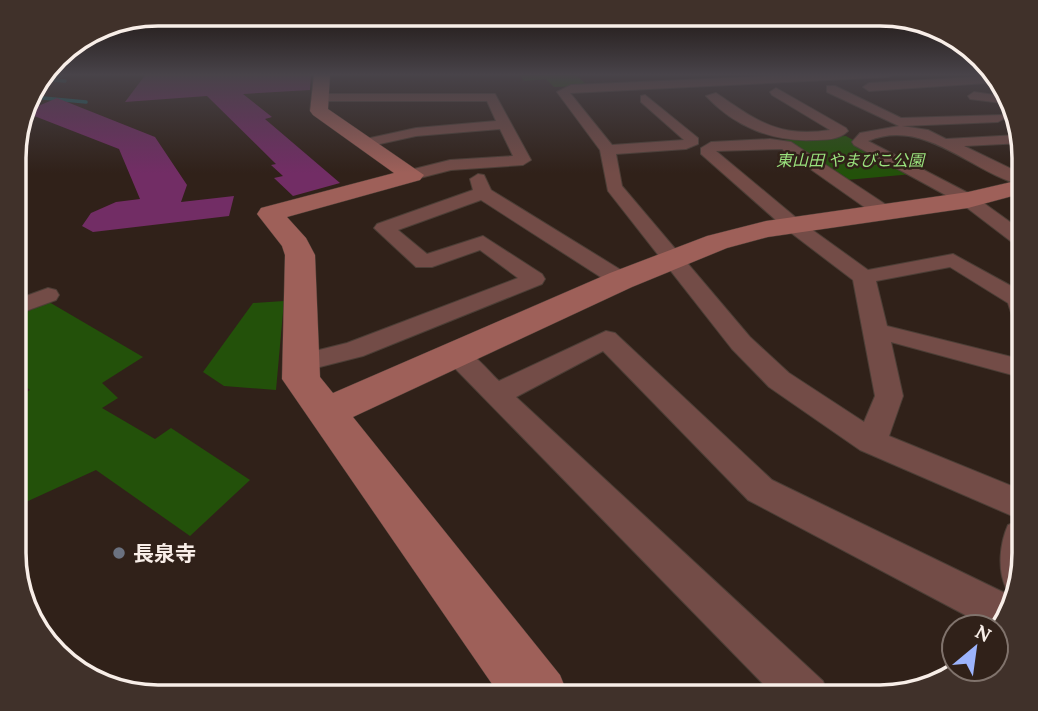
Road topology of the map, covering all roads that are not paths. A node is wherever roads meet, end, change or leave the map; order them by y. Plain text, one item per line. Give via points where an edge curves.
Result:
1 (319, 107) edge
2 (496, 107) edge
3 (573, 107) edge
4 (653, 107) edge
5 (729, 107) edge
6 (801, 107) edge
7 (868, 107) edge
8 (986, 107) edge
9 (940, 108) dead end
10 (965, 118) junction
11 (998, 118) junction
12 (505, 124) junction
13 (1009, 130) edge
14 (1010, 138) edge
15 (366, 143) junction
16 (945, 143) junction
17 (608, 150) junction
18 (473, 164) junction
19 (412, 175) junction
20 (1011, 176) edge
21 (1011, 187) edge
22 (483, 193) junction
23 (968, 200) junction
24 (884, 212) junction
25 (793, 225) junction
26 (1011, 232) edge
27 (647, 269) junction
28 (863, 277) junction
29 (48, 295) dead end
30 (1011, 295) edge
31 (26, 304) edge
32 (873, 330) junction
33 (455, 355) junction
34 (300, 363) junction
35 (1011, 366) edge
36 (496, 395) junction
37 (327, 412) junction
38 (871, 442) junction
39 (1011, 515) edge
40 (998, 611) edge
41 (529, 685) edge
42 (795, 685) edge

1 - 15 street
2 - 12 street
3 - 17 street
4 - 17 street via 693,141
5 - 6 street via 770,135 790,139 841,131
7 - 10 street via 913,124
8 - 11 street
9 - 10 street
10 - 11 street
11 - 13 street
12 - 15 street via 415,132
12 - 18 street via 523,160
14 - 16 street
15 - 19 street
16 - 20 street
16 - 23 street via 906,130 865,136 859,142
17 - 27 street via 614,187
18 - 19 street
18 - 22 street
19 - 34 street via 270,214 300,255
21 - 23 street
22 - 27 street
22 - 34 street via 384,228 424,262 483,242 534,279 354,350
23 - 24 street
23 - 26 street
24 - 25 street
24 - 25 street via 786,145 711,147 706,151
25 - 27 street via 717,242
25 - 28 street
27 - 33 street
27 - 38 street via 741,343 779,380
28 - 30 street via 953,260
28 - 32 street
29 - 31 street
32 - 35 street
32 - 38 street via 889,396
33 - 36 street
33 - 37 street
34 - 37 street via 301,379
36 - 40 street via 606,339 760,490
36 - 42 street
37 - 41 street
38 - 39 street

